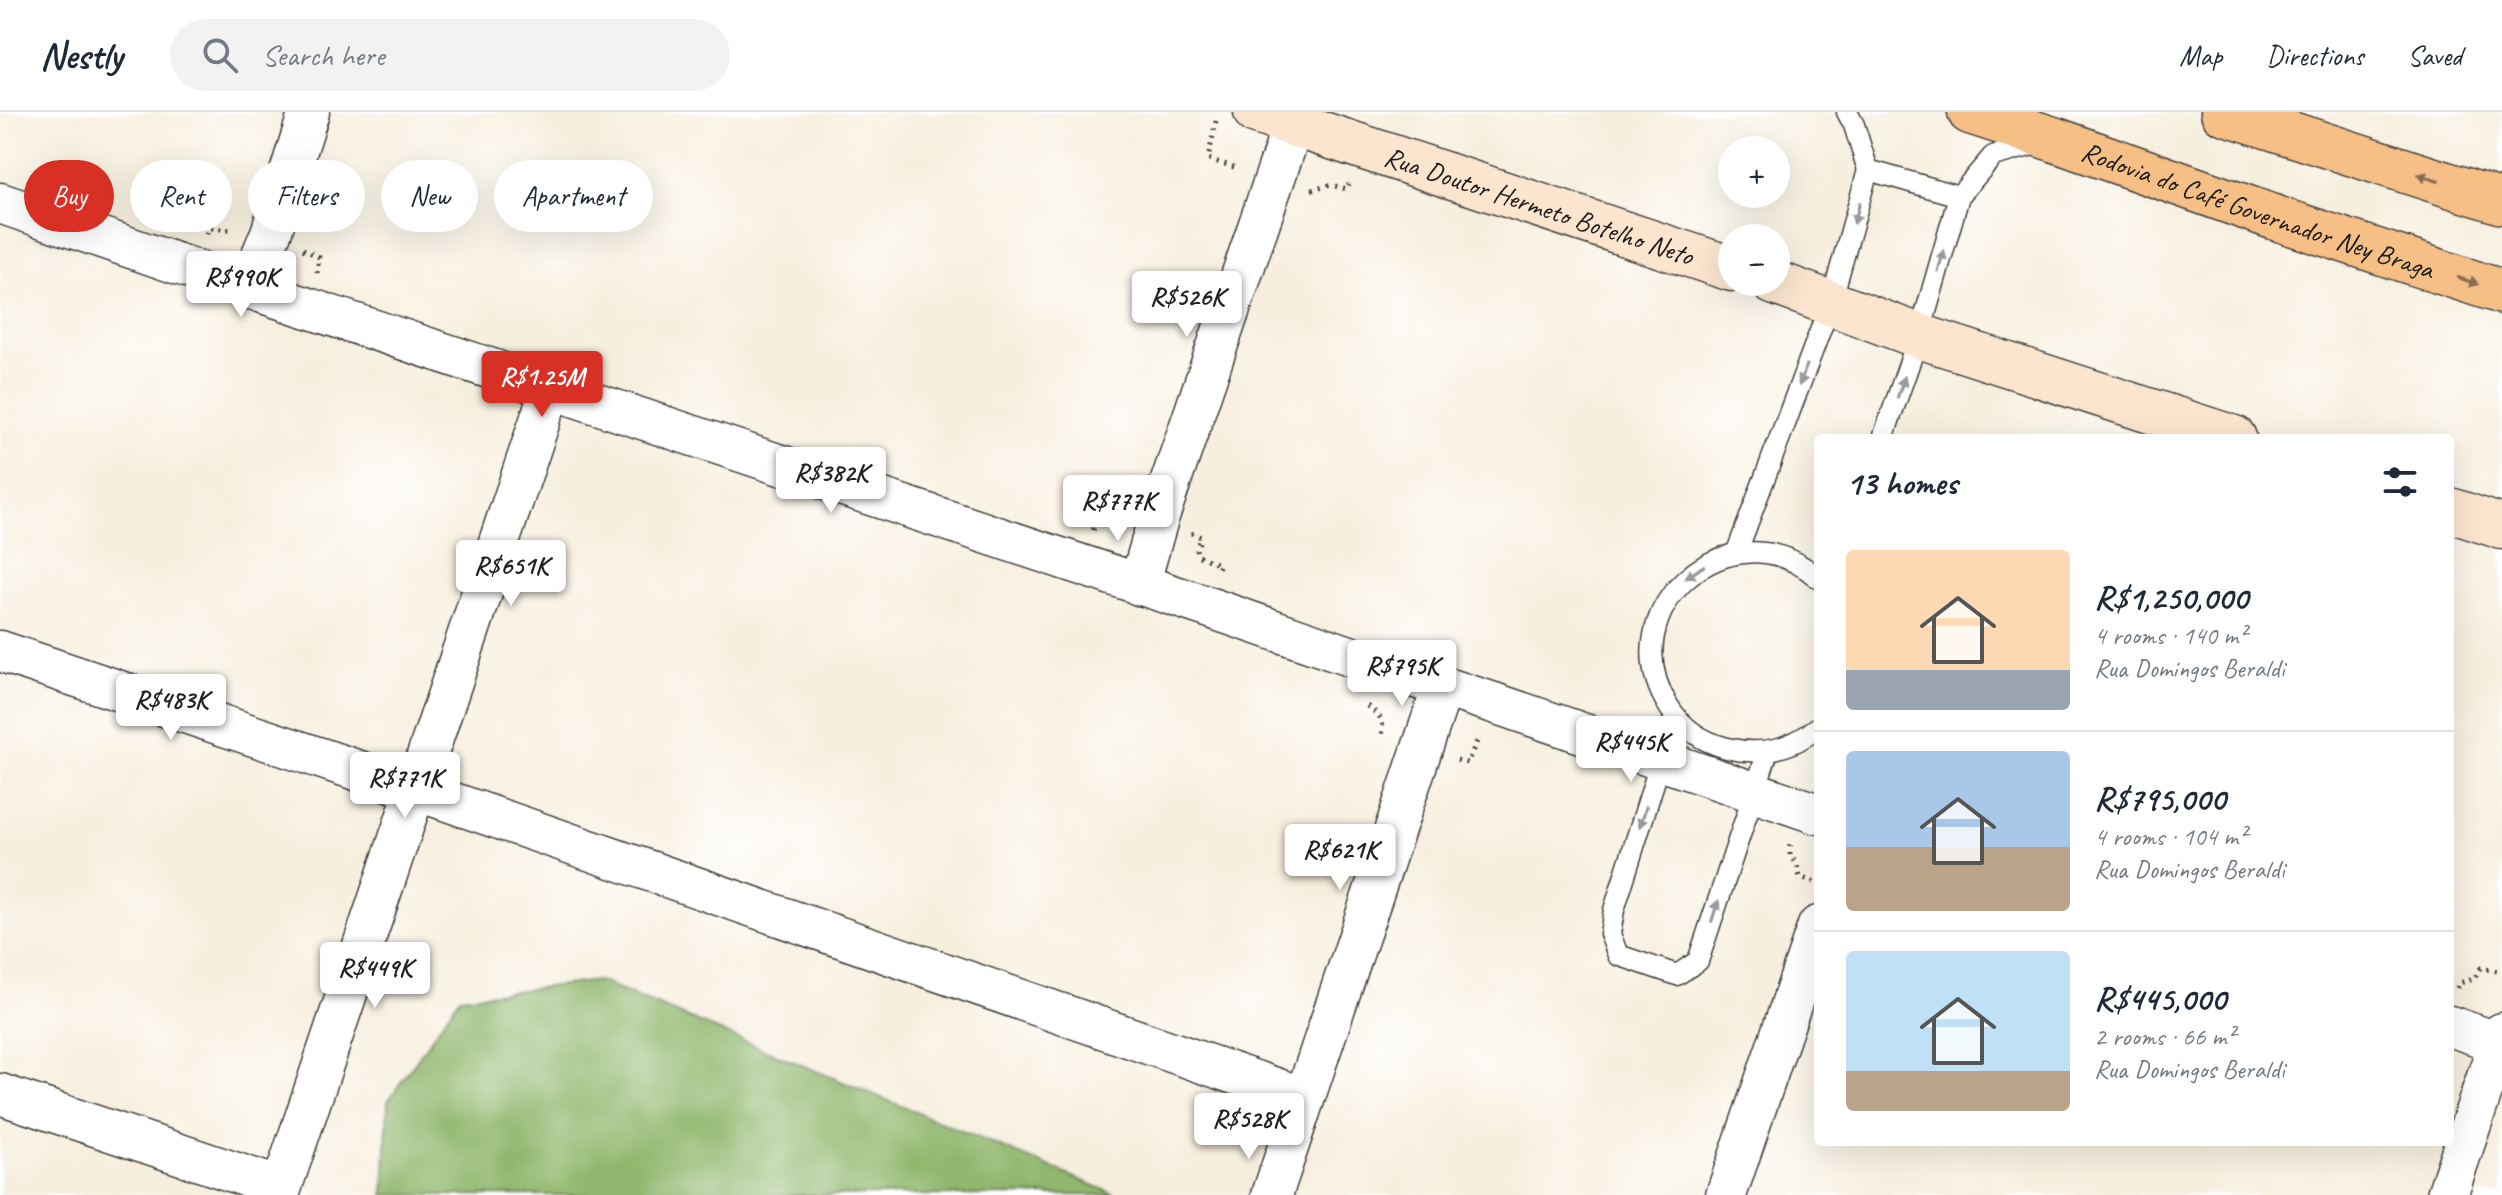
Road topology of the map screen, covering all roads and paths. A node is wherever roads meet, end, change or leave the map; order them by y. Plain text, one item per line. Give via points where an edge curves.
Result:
1 (309, 112) edge
2 (1847, 112) edge
3 (1970, 112) edge
4 (2223, 112) edge
5 (1274, 119) edge
6 (2056, 140) junction
7 (1868, 170) junction
8 (1959, 196) junction
9 (2502, 202) edge
10 (0, 203) edge
11 (1718, 264) edge
12 (248, 288) junction
13 (1790, 288) edge
14 (2502, 292) edge
15 (1831, 302) junction
16 (1919, 336) junction
17 (551, 388) junction
18 (1884, 434) edge
19 (2222, 434) edge
20 (2454, 511) edge
21 (1158, 519) junction
22 (2502, 527) edge
23 (1736, 554) junction
24 (1077, 564) junction
25 (1814, 575) edge
26 (1139, 585) junction
27 (1202, 605) junction
28 (0, 651) edge
29 (1443, 686) junction
30 (1675, 716) junction
31 (1814, 730) edge
32 (1768, 751) junction
33 (1660, 760) junction
34 (416, 790) junction
35 (1755, 792) junction
36 (1814, 813) edge
37 (1814, 938) edge
38 (2502, 972) edge
39 (2454, 1003) edge
40 (2454, 1012) edge
41 (2501, 1040) edge
42 (0, 1094) edge
43 (1304, 1098) junction
44 (280, 1191) edge
45 (1272, 1195) edge
46 (1726, 1195) edge
47 (2447, 1195) edge

1 - 12 street
2 - 7 lane
3 - 6 highway, Rodovia do Café Governador Ney Braga
9 -> 4 highway
5 - 11 street, Rua Doutor Hermeto Botelho Neto
5 - 21 street via 1276,180
6 - 8 lane via 1993,156
6 -> 14 highway, Rodovia do Café Governador Ney Braga
7 - 8 lane
7 -> 15 lane
16 -> 8 lane
10 - 12 street
12 - 17 street
13 - 15 street
15 - 16 street
15 -> 23 lane
18 -> 16 lane
16 - 19 street
17 - 24 street
17 - 34 street
20 - 22 street
21 - 24 path via 1103,508
21 - 26 street
21 - 27 path via 1201,537 1197,555 1220,565
23 - 25 lane via 1788,559
23 -> 30 lane via 1688,575 1658,617 1653,668 1660,694
24 - 26 street
26 - 27 street
27 - 29 street
28 - 34 street
29 - 33 street
29 - 43 street
30 - 32 lane via 1694,734 1717,745
30 - 33 lane
31 - 32 lane
32 - 35 lane
33 - 35 street
33 -> 35 lane via 1610,934 1618,955 1677,975 1698,961
34 - 43 street
34 - 44 street
35 - 36 street
37 - 46 street
38 - 39 path via 2481,968 2474,979 2459,983
40 - 41 street
41 - 47 street
42 - 44 street
43 - 45 street

